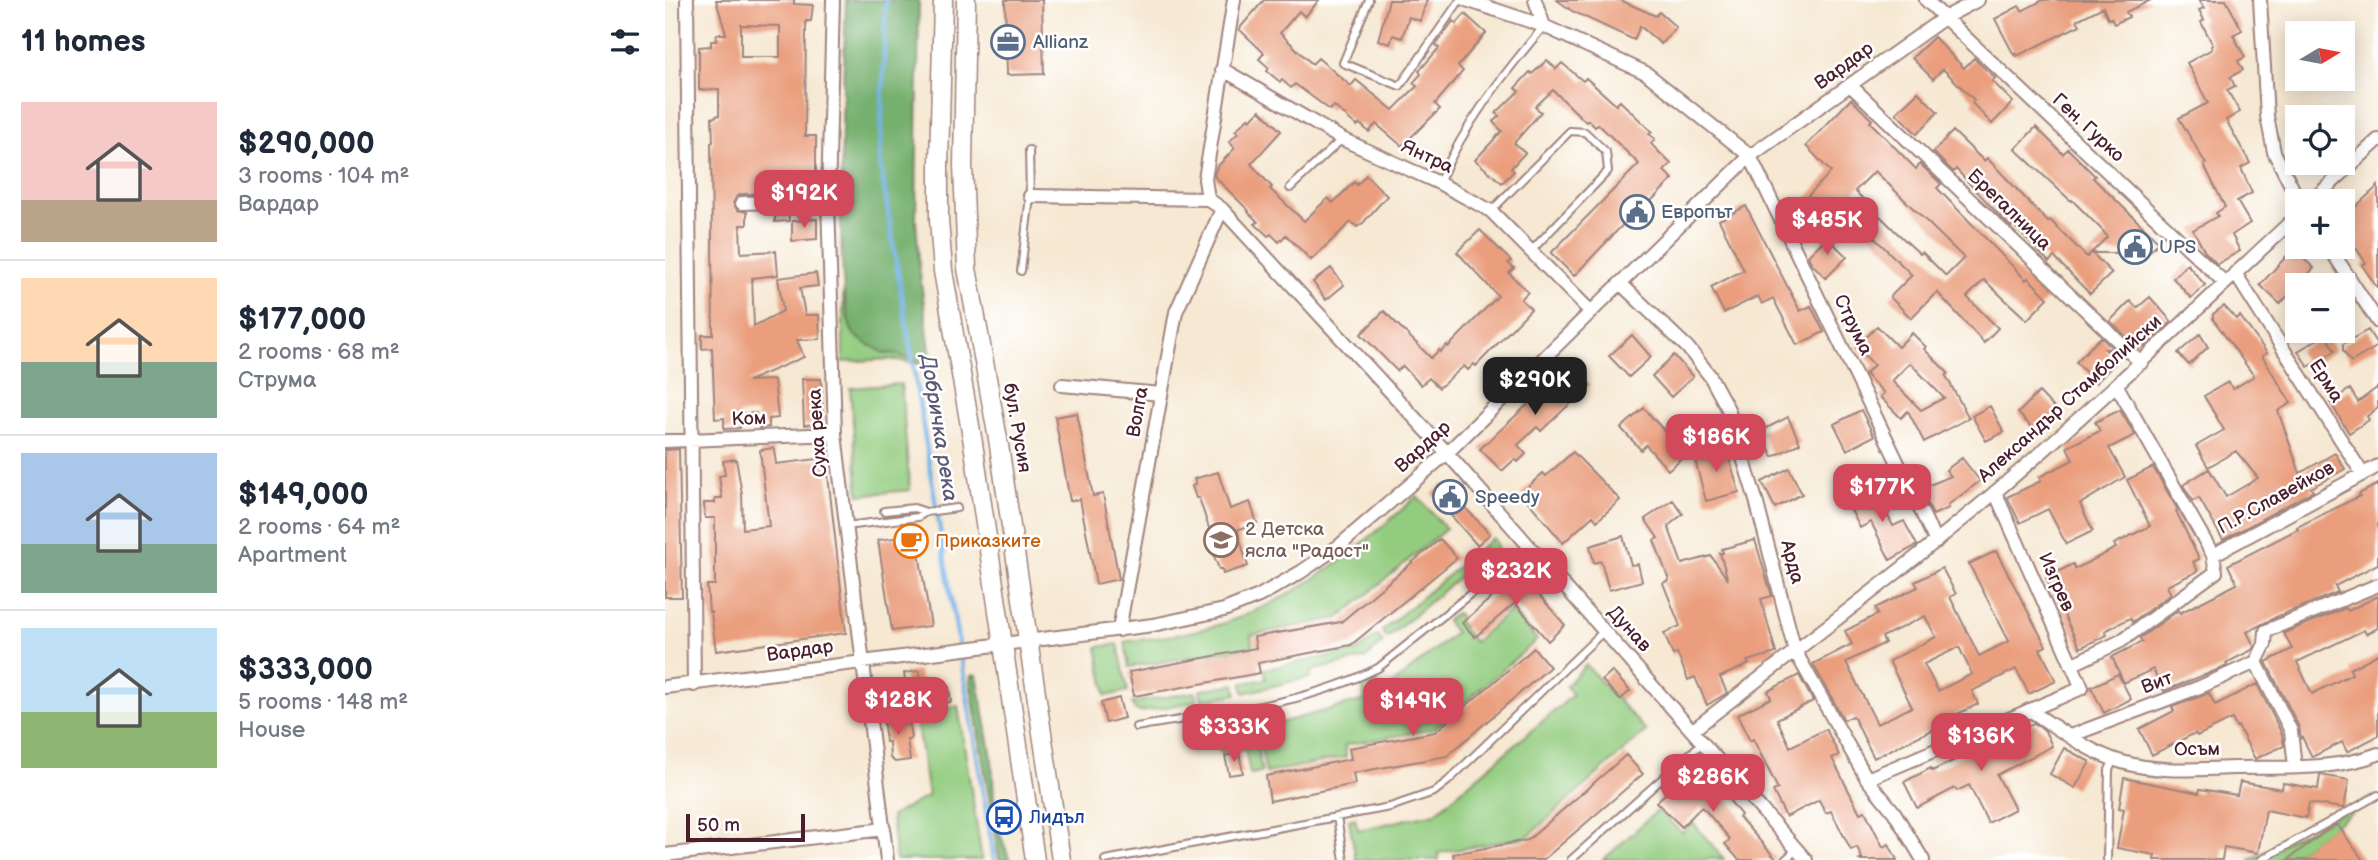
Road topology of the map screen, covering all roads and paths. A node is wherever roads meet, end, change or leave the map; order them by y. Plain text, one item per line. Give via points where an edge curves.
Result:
1 (687, 0) edge
2 (833, 0) edge
3 (943, 0) edge
4 (966, 0) edge
5 (1234, 0) edge
6 (1369, 0) edge
7 (1460, 0) edge
8 (1466, 0) edge
9 (1535, 0) edge
10 (1926, 0) edge
11 (1978, 0) edge
12 (2260, 0) edge
13 (1944, 18) junction
14 (1544, 26) junction
15 (1222, 69) junction
16 (1850, 85) junction
17 (1342, 139) junction
18 (2378, 140) edge
19 (1030, 150) dead end
20 (1750, 156) junction
21 (1439, 183) junction
22 (1290, 188) dead end
23 (2293, 189) edge
24 (2325, 189) edge
25 (1030, 196) junction
26 (1207, 199) junction
27 (828, 200) junction
28 (742, 203) dead end
29 (1222, 209) junction
30 (1491, 211) junction
31 (2285, 227) edge
32 (1531, 251) junction
33 (2337, 259) edge
34 (1021, 271) dead end
35 (2235, 273) junction
36 (2224, 282) junction
37 (1620, 283) junction
38 (1591, 312) junction
39 (2378, 322) edge
40 (2141, 363) junction
41 (1062, 385) dead end
42 (2116, 386) junction
43 (1161, 394) junction
44 (835, 434) junction
45 (692, 440) junction
46 (665, 442) edge
47 (1447, 453) junction
48 (2378, 466) edge
49 (2362, 473) junction
50 (1995, 492) junction
51 (957, 508) dead end
52 (884, 512) dead end
53 (926, 512) junction
54 (846, 526) junction
55 (1936, 542) junction
56 (1530, 546) junction
57 (2213, 555) junction
58 (2378, 585) edge
59 (1119, 630) junction
60 (1605, 630) junction
61 (1029, 641) junction
62 (1003, 644) junction
63 (1795, 651) junction
64 (862, 661) junction
65 (2256, 662) junction
66 (2071, 665) junction
67 (694, 685) junction
68 (665, 687) edge
69 (2029, 710) junction
70 (1136, 727) dead end
71 (1693, 730) junction
72 (2070, 736) junction
73 (1704, 742) junction
74 (2378, 754) edge
75 (2114, 759) junction
76 (2295, 767) junction
77 (1867, 779) junction
78 (2378, 795) edge
79 (1337, 817) junction
80 (884, 829) junction
81 (1797, 849) junction
82 (665, 855) edge
83 (887, 860) edge
84 (1035, 860) edge
85 (1062, 860) edge
86 (1105, 860) edge
87 (1344, 860) edge
88 (1571, 860) edge
89 (1784, 860) edge
90 (1806, 860) edge
91 (1923, 860) edge
92 (2107, 860) edge
93 (2262, 860) edge

1 - 45 street
2 - 27 street, Суха река
3 - 62 main road via 939,164 943,271
4 - 61 main road, бул. Русия via 963,165 967,268 999,439
5 - 15 street
6 - 7 lane via 1343,63 1400,86
8 - 14 street, Струма
9 - 14 street
10 - 13 street, Ген. Гурко
11 - 13 street, Вардар
12 - 23 street via 2266,116 2274,152
13 - 16 street, Вардар
13 - 36 street, Ген. Гурко
14 - 20 street, Струма via 1646,73
14 - 21 lane via 1497,81
15 - 17 street, Янтра
15 - 26 street via 1205,179
16 - 20 street, Вардар
16 - 40 street, Брегалница
17 - 21 street, Янтра
17 - 22 lane
18 - 24 street
19 - 25 lane
20 - 37 street, Вардар
20 - 55 street, Струма
21 - 30 street, Янтра
25 - 26 street
25 - 34 lane
26 - 29 street
27 - 28 street
27 - 44 street, Суха река
29 - 43 street, Волга via 1176,312
29 - 47 street, Дунав
30 - 32 street, Янтра
30 - 32 lane via 1570,131 1585,132 1606,152 1608,172
31 - 35 street, Александър Стамболийски
32 - 38 street, Янтра
33 - 39 street
35 - 36 street, Александър Стамболийски
35 - 49 street, Ерма
36 - 40 street, Александър Стамболийски
37 - 38 street, Вардар
37 - 63 street, Арда via 1688,348 1728,409
38 - 47 street, Вардар
40 - 42 street, Александър Стамболийски
41 - 43 street
42 - 50 street, Александър Стамболийски
42 - 57 street
43 - 59 street, Волга
44 - 45 street, Ком
44 - 54 street, Суха река
45 - 46 street, Ком
45 - 67 street
47 - 56 street, Дунав
47 - 59 street, Вардар via 1339,546 1259,596 1224,610
48 - 49 street, П.Р.Славейков
49 - 57 street, П.Р.Славейков
50 - 55 street, Александър Стамболийски
50 - 66 street, Изгрев
51 - 53 lane
52 - 53 lane via 914,508
53 - 54 lane via 918,517
54 - 64 street, Суха река
55 - 63 street, Александър Стамболийски
56 - 60 street, Дунав
56 - 70 lane via 1378,668 1355,680 1271,703
57 - 66 street, П.Р.Славейков via 2216,572 2122,641
58 - 65 street via 2266,631
59 - 61 street, Вардар
60 - 71 street, Дунав
60 - 79 lane via 1434,792 1390,807
61 - 62 street, Вардар
61 - 85 main road, бул. Русия
62 - 64 street, Вардар
62 - 84 main road
63 - 71 street, Александър Стамболийски
63 - 77 street, Арда
64 - 67 street, Вардар
64 - 80 street, Суха река
65 - 72 street, Вит
65 - 76 street via 2291,731
66 - 69 street, Изгрев via 2081,688
67 - 68 street, Вардар
69 - 72 street, Осъм
69 - 77 street
71 - 73 street, Дунав
72 - 75 street, Осъм
73 - 81 street, Дунав
73 - 88 lane
74 - 76 street, Осъм
75 - 76 street, Осъм via 2147,768
75 - 92 lane via 2109,770
77 - 91 street, Арда
78 - 93 lane
79 - 86 lane
79 - 87 lane
80 - 82 street
80 - 83 street, Суха река
81 - 89 lane
81 - 90 street, Дунав

